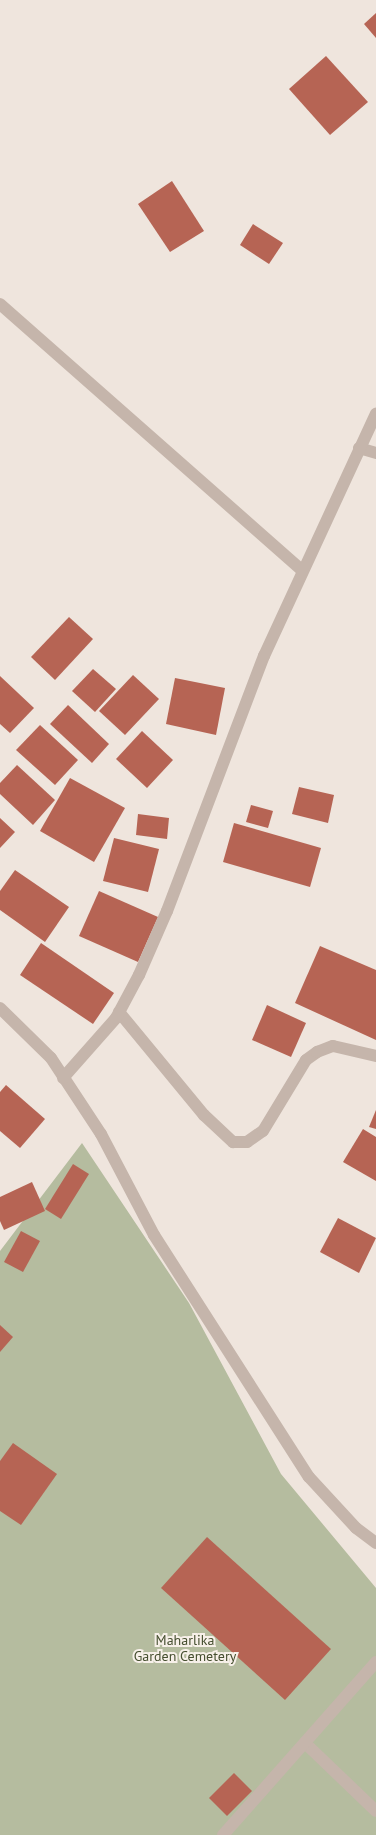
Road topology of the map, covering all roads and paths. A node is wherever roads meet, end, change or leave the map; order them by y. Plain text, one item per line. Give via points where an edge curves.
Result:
1 (0, 304) edge
2 (376, 414) edge
3 (359, 448) junction
4 (376, 453) edge
5 (301, 570) junction
6 (0, 1008) edge
7 (119, 1012) junction
8 (376, 1056) edge
9 (63, 1078) junction
10 (376, 1543) edge
11 (376, 1662) edge
12 (305, 1743) junction
13 (376, 1811) edge
14 (224, 1835) edge

1 - 5 street
2 - 3 street
3 - 4 street
3 - 5 street
5 - 7 street via 264,656 167,911
6 - 9 street via 51,1058
7 - 8 street via 204,1115 234,1142 246,1142 263,1131 306,1060 317,1052 333,1046
7 - 9 street
9 - 10 street via 101,1134 154,1235 269,1419 309,1478 356,1528
11 - 12 street
12 - 13 street
12 - 14 street

